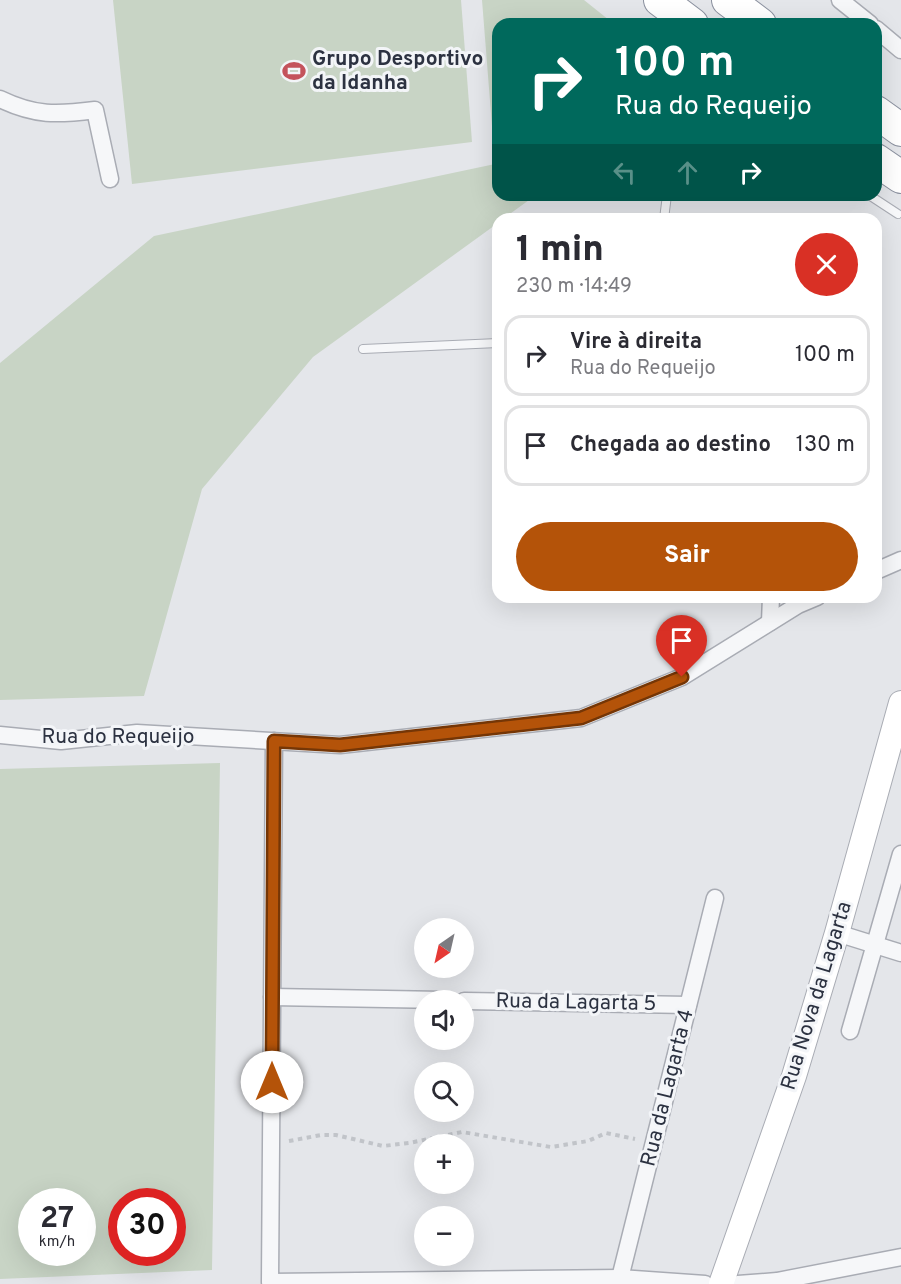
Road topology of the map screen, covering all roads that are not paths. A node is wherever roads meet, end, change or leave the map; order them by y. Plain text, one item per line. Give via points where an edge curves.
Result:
1 (660, 0) edge
2 (728, 0) edge
3 (840, 0) edge
4 (684, 18) edge
5 (752, 18) edge
6 (862, 18) edge
7 (882, 34) edge
8 (901, 50) edge
9 (0, 99) edge
10 (882, 116) edge
11 (901, 130) edge
12 (882, 164) edge
13 (901, 177) edge
14 (110, 178) dead end
15 (878, 201) edge
16 (898, 214) dead end
17 (492, 343) edge
18 (363, 349) dead end
19 (901, 560) edge
20 (882, 568) edge
21 (771, 603) edge
22 (803, 603) edge
23 (770, 622) junction
24 (901, 704) edge
25 (0, 735) edge
26 (274, 741) junction
27 (901, 854) edge
28 (716, 898) dead end
29 (837, 933) junction
30 (875, 946) junction
31 (901, 953) edge
32 (272, 997) junction
33 (414, 999) edge
34 (474, 1001) edge
35 (688, 1005) junction
36 (850, 1031) dead end
37 (901, 1257) edge
38 (620, 1278) junction
39 (705, 1284) edge
40 (721, 1284) edge
41 (738, 1284) edge

1 - 4 highway
2 - 5 highway
3 - 6 street
7 - 8 street
9 - 14 street via 21,109 58,115 95,110
10 - 11 highway
12 - 13 highway
15 - 16 lane
17 - 18 lane
19 - 20 street
21 - 23 street
22 - 23 street, Rua do Requeijo
23 - 26 street, Rua do Requeijo via 682,677 581,718 340,745
24 - 29 street, Rua Nova da Lagarta
25 - 26 street, Rua do Requeijo via 61,741 137,733
26 - 32 street
27 - 30 street
28 - 35 street, Rua da Lagarta 4
29 - 30 street
29 - 40 street, Rua Nova da Lagarta via 794,1076
30 - 31 street
30 - 36 street
32 - 33 street
32 - 38 street via 270,1282
34 - 35 street, Rua da Lagarta 5
35 - 38 street, Rua da Lagarta 4
37 - 41 street via 777,1281
38 - 39 street

